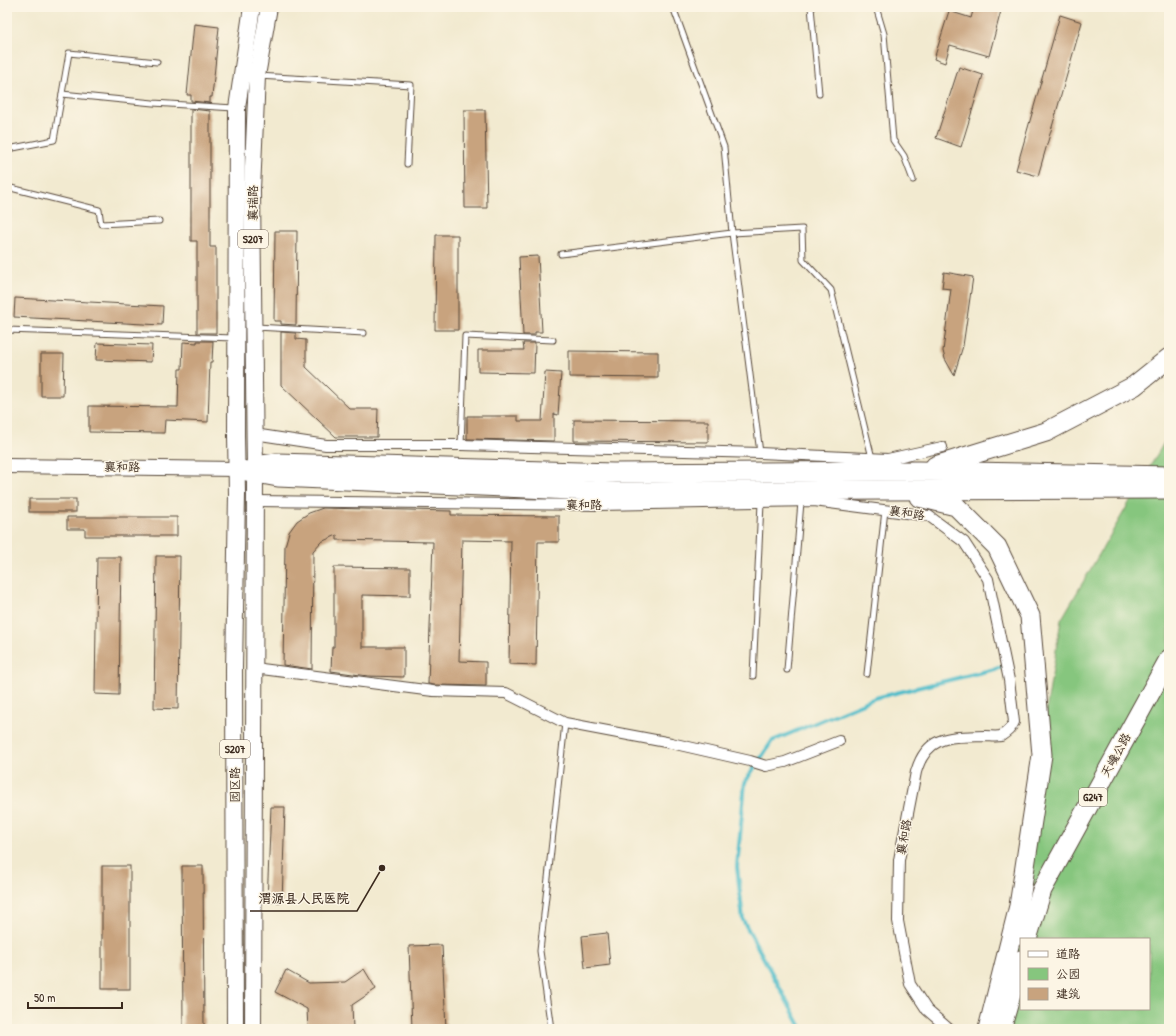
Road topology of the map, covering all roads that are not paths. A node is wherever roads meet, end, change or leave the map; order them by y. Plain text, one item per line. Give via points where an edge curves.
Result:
1 (252, 7) edge
2 (269, 7) edge
3 (673, 7) edge
4 (811, 7) edge
5 (876, 7) edge
6 (157, 62) dead end
7 (257, 76) junction
8 (62, 94) junction
9 (820, 94) dead end
10 (237, 108) junction
11 (7, 123) edge
12 (8, 149) edge
13 (407, 164) dead end
14 (7, 179) edge
15 (913, 180) dead end
16 (7, 187) edge
17 (159, 221) dead end
18 (732, 233) junction
19 (561, 254) dead end
20 (253, 327) junction
21 (7, 330) edge
22 (364, 333) dead end
23 (237, 338) junction
24 (553, 340) dead end
25 (1169, 358) edge
26 (254, 434) junction
27 (461, 445) junction
28 (942, 448) dead end
29 (760, 453) junction
30 (872, 458) junction
31 (7, 466) edge
32 (236, 468) junction
33 (918, 471) junction
34 (255, 472) junction
35 (1169, 476) edge
36 (882, 490) junction
37 (1169, 490) edge
38 (255, 501) junction
39 (761, 502) junction
40 (801, 502) junction
41 (885, 510) junction
42 (1169, 660) edge
43 (254, 668) junction
44 (787, 670) dead end
45 (867, 674) dead end
46 (753, 676) dead end
47 (565, 723) junction
48 (839, 741) dead end
49 (1027, 938) edge
50 (1020, 963) edge
51 (235, 1029) edge
52 (252, 1029) edge
53 (551, 1029) edge
54 (949, 1029) edge
55 (988, 1029) edge
56 (1001, 1029) edge

1 - 10 main road, 襄瑞路 / S207
2 - 7 main road, 襄瑞路 / S207
3 - 18 lane via 724,147
4 - 9 lane
5 - 15 lane via 884,34 893,140 904,156
6 - 8 lane via 69,53
7 - 13 lane via 411,85
7 - 20 main road, 襄瑞路 / S207 via 252,190
8 - 10 lane
8 - 12 lane via 54,140
10 - 23 main road, 襄瑞路 / S207
11 - 12 lane
12 - 14 lane
16 - 17 lane via 99,210 101,224
18 - 19 lane
18 - 29 lane
18 - 30 lane via 802,229 803,260 831,290
20 - 22 lane
20 - 26 main road, 襄瑞路 / S207
21 - 23 lane
23 - 32 main road, 襄瑞路 / S207
24 - 27 lane via 465,336
25 - 33 highway via 1134,386 1046,432
26 - 27 street via 326,445
26 - 34 main road, 襄瑞路 / S207
27 - 29 street
28 - 30 street via 888,459
29 - 30 street
31 - 32 main road, 襄和路
32 - 33 highway via 277,463 613,473
32 - 34 highway
32 - 51 main road, 园区路 / S207
33 - 35 highway
34 - 36 highway via 278,477 616,492
34 - 38 main road, 园区路 / S207
36 - 37 highway
36 - 55 highway via 956,506 997,547 1030,616 1042,755 1019,906
38 - 39 street, 襄和路 via 600,505
38 - 43 main road, 园区路 / S207
39 - 40 street, 襄和路
39 - 46 lane
40 - 41 street, 襄和路 via 814,501
40 - 44 lane
41 - 45 lane
41 - 54 street, 襄和路 via 929,516 964,542 988,579 1010,687 1014,722 1006,733 994,737 946,738 935,743 919,761 899,860 898,921 910,984 927,1010
42 - 49 highway, 天巉公路 / G247 via 1042,890
43 - 47 street via 433,691 506,693
43 - 52 main road, 园区路 / S207
47 - 48 street via 671,743 766,766 785,762
47 - 53 lane via 540,951
50 - 56 highway

